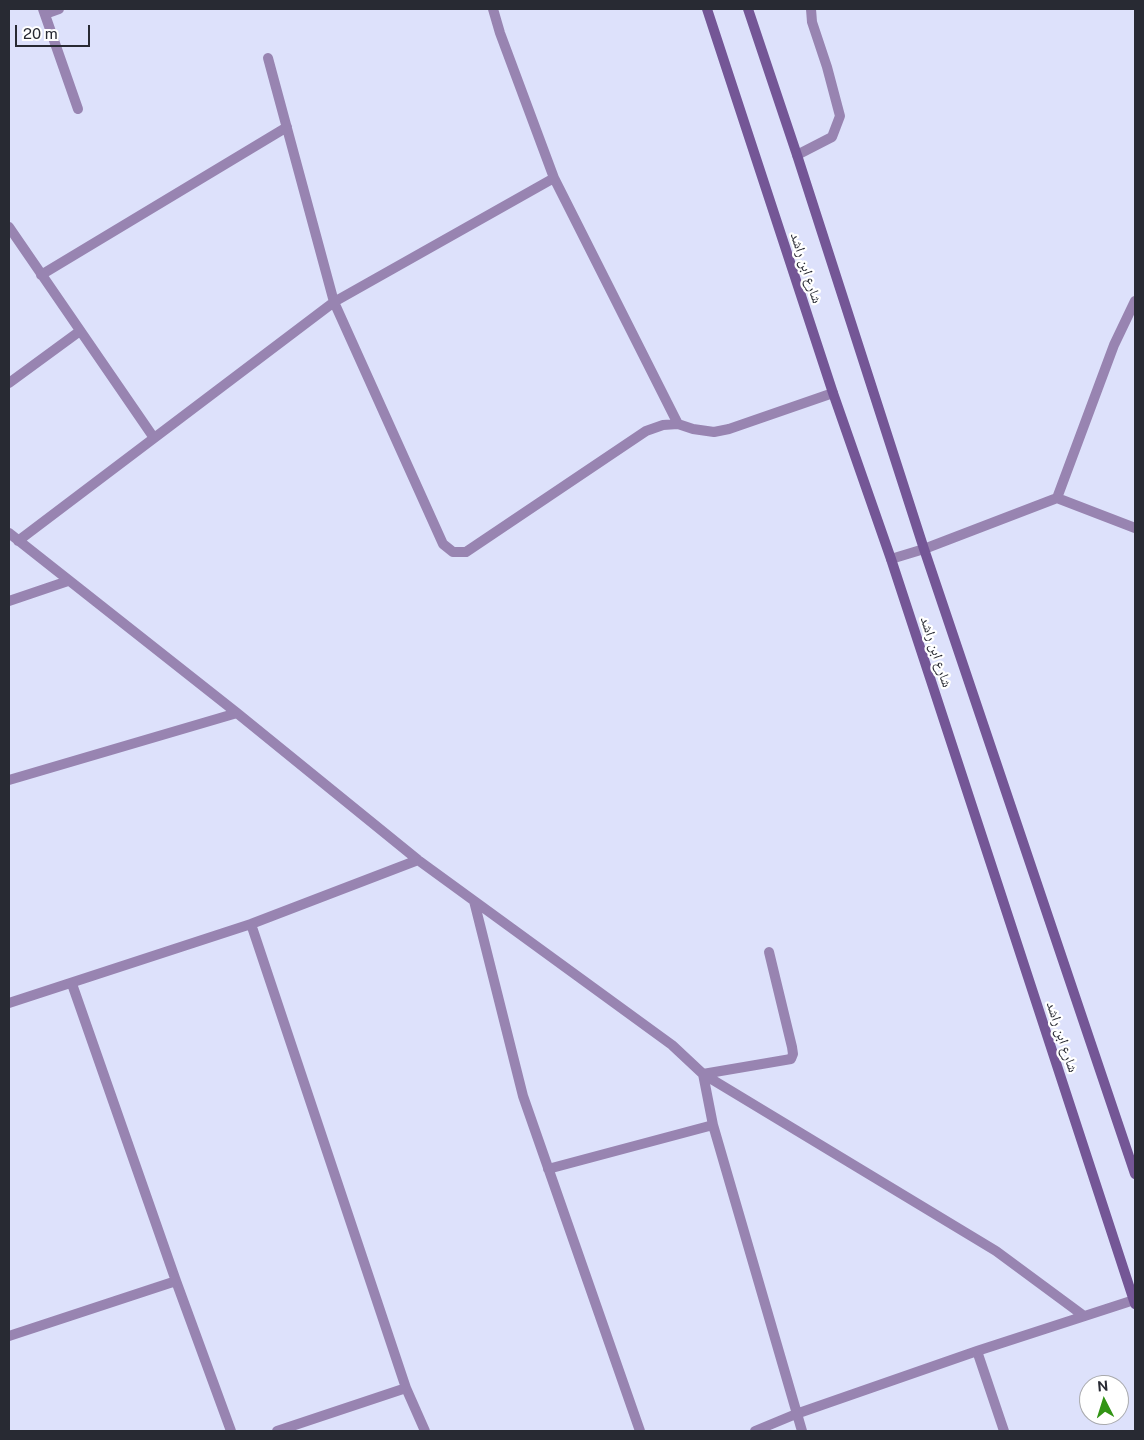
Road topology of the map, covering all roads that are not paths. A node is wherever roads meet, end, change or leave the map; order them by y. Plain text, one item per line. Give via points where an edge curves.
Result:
1 (59, 9) edge
2 (494, 9) edge
3 (708, 9) edge
4 (748, 9) edge
5 (811, 9) edge
6 (44, 12) edge
7 (268, 58) dead end
8 (78, 109) dead end
9 (287, 127) junction
10 (797, 155) junction
11 (554, 178) junction
12 (9, 227) edge
13 (42, 275) junction
14 (1135, 301) edge
15 (334, 302) junction
16 (80, 331) junction
17 (9, 383) edge
18 (832, 393) junction
19 (678, 424) junction
20 (154, 438) junction
21 (1057, 498) junction
22 (1135, 528) edge
23 (9, 533) edge
24 (18, 540) junction
25 (924, 549) junction
26 (891, 560) junction
27 (68, 581) junction
28 (9, 601) edge
29 (237, 713) junction
30 (9, 780) edge
31 (418, 860) junction
32 (474, 901) junction
33 (251, 924) junction
34 (769, 952) dead end
35 (72, 984) junction
36 (9, 1004) edge
37 (704, 1074) junction
38 (713, 1125) junction
39 (548, 1169) junction
40 (1135, 1174) edge
41 (176, 1281) junction
42 (1134, 1302) edge
43 (1084, 1316) junction
44 (9, 1336) edge
45 (977, 1351) junction
46 (406, 1388) junction
47 (796, 1414) junction
48 (231, 1431) edge
49 (277, 1431) edge
50 (425, 1431) edge
51 (640, 1431) edge
52 (755, 1431) edge
53 (802, 1431) edge
54 (1004, 1431) edge

1 - 6 street
2 - 11 street
3 - 18 main road, شارع ابن راشد
4 - 10 main road, شارع ابن راشد
5 - 10 street via 840,116 832,137
6 - 8 street
7 - 9 street
9 - 13 street
9 - 15 street
10 - 25 main road, شارع ابن راشد
11 - 15 street
11 - 19 street
12 - 13 street
13 - 16 street
14 - 21 street via 1114,345
15 - 19 street via 442,544 453,552 466,552 646,431
15 - 20 street
16 - 17 street
16 - 20 street
18 - 19 street via 714,432
18 - 26 main road, شارع ابن راشد
20 - 24 street
21 - 22 street
21 - 25 street
23 - 24 street
24 - 27 street
25 - 26 street
25 - 40 main road, شارع ابن راشد
26 - 42 main road, شارع ابن راشد
27 - 28 street
27 - 29 street
29 - 30 street
29 - 31 street
31 - 32 street
31 - 33 street
32 - 37 street via 672,1044
32 - 39 street via 523,1096
33 - 35 street
33 - 46 street
34 - 37 street via 792,1047 791,1059
35 - 36 street
35 - 41 street
37 - 38 street
37 - 43 street via 996,1251
38 - 39 street
38 - 47 street
39 - 51 street
41 - 44 street
41 - 48 street
42 - 43 street
43 - 45 street
45 - 47 street
45 - 54 street
46 - 49 street
46 - 50 street
47 - 52 street
47 - 53 street

